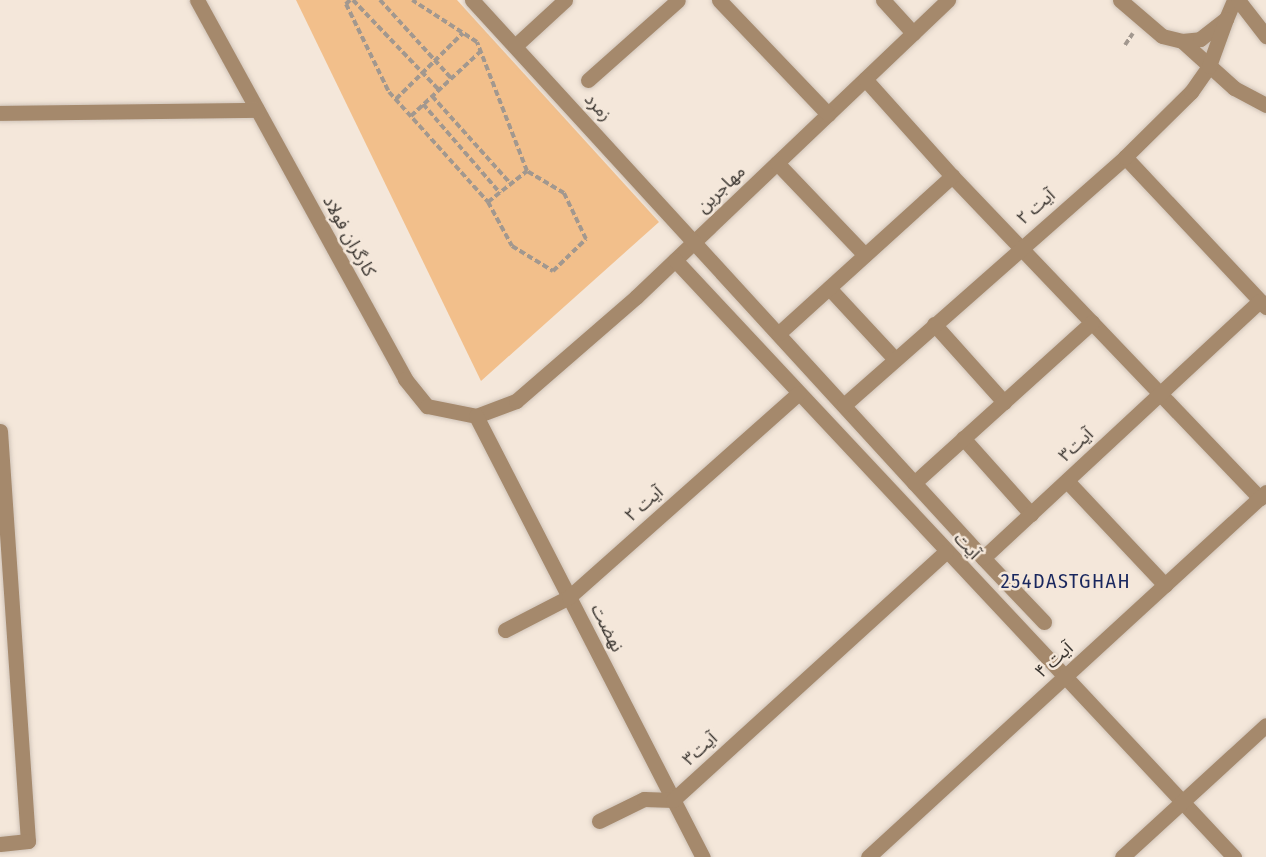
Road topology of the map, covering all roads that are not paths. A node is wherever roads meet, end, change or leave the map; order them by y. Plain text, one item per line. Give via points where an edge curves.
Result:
1 (197, 0) edge
2 (472, 0) edge
3 (565, 0) edge
4 (678, 0) edge
5 (719, 0) edge
6 (883, 0) edge
7 (948, 0) edge
8 (1119, 0) edge
9 (1236, 0) edge
10 (1226, 20) junction
11 (913, 33) junction
12 (1266, 36) edge
13 (1182, 41) junction
14 (515, 46) junction
15 (1209, 66) junction
16 (865, 79) junction
17 (588, 80) dead end
18 (1266, 105) edge
19 (257, 110) junction
20 (0, 113) edge
21 (828, 114) junction
22 (1125, 157) junction
23 (777, 163) junction
24 (952, 176) junction
25 (695, 241) junction
26 (1020, 247) junction
27 (865, 255) junction
28 (675, 260) junction
29 (829, 288) junction
30 (1263, 304) edge
31 (1092, 322) junction
32 (934, 324) junction
33 (779, 333) junction
34 (895, 359) junction
35 (799, 393) junction
36 (1160, 394) junction
37 (1004, 402) junction
38 (844, 405) junction
39 (476, 416) junction
40 (0, 431) edge
41 (963, 438) junction
42 (1066, 481) junction
43 (914, 483) junction
44 (1263, 495) edge
45 (1031, 514) junction
46 (946, 552) junction
47 (983, 558) junction
48 (1165, 585) junction
49 (569, 597) junction
50 (1044, 622) dead end
51 (505, 630) dead end
52 (1063, 678) junction
53 (1266, 725) edge
54 (673, 800) junction
55 (1181, 802) junction
56 (599, 821) dead end
57 (0, 844) edge
58 (703, 857) edge
59 (868, 857) edge
60 (1122, 857) edge
61 (1234, 857) edge

1 - 19 street, کارگران فولاد
2 - 14 street, زمرد
3 - 14 street
4 - 17 street
5 - 21 street
6 - 11 street
7 - 11 street, مهاجرین
8 - 13 street via 1162,36
9 - 10 street, آیت ۲
9 - 12 street
10 - 13 street via 1200,39
10 - 15 street, آیت ۲
11 - 16 street, مهاجرین
13 - 15 street
14 - 25 street, زمرد
15 - 18 street via 1234,88
15 - 22 street, آیت ۲ via 1191,92
16 - 21 street, مهاجرین
16 - 24 street
19 - 20 street
19 - 39 street, کارگران فولاد via 405,379 428,406
21 - 23 street, مهاجرین
22 - 26 street, آیت ۲
22 - 30 street
23 - 25 street, مهاجرین
23 - 27 street
24 - 26 street
24 - 27 street
25 - 28 street, مهاجرین
25 - 33 street, زمرد
26 - 31 street
26 - 32 street, آیت ۲
27 - 29 street
28 - 35 street, آیت
28 - 39 street, مهاجرین via 516,401
29 - 33 street
29 - 34 street
30 - 36 street, آیت۳
31 - 36 street
31 - 37 street
32 - 34 street, آیت ۲
32 - 37 street
33 - 38 street, زمرد
34 - 38 street, آیت ۲
35 - 46 street, آیت
35 - 49 street, آیت ۲
36 - 42 street, آیت۳
36 - 44 street
37 - 41 street
38 - 43 street, زمرد
39 - 49 street, نهضت
40 - 57 street via 28,841
41 - 43 street
41 - 45 street
42 - 45 street, آیت۳
42 - 48 street
43 - 47 street, زمرد
44 - 48 street, آیت ۴
45 - 47 street, آیت۳
46 - 52 street, آیت
46 - 54 street, آیت۳
47 - 50 street
48 - 52 street, آیت ۴
49 - 51 street, آیت ۲
49 - 54 street, نهضت
52 - 55 street, آیت
52 - 59 street, آیت ۴
53 - 55 street
54 - 56 street via 644,799
54 - 58 street, نهضت
55 - 60 street
55 - 61 street, آیت

